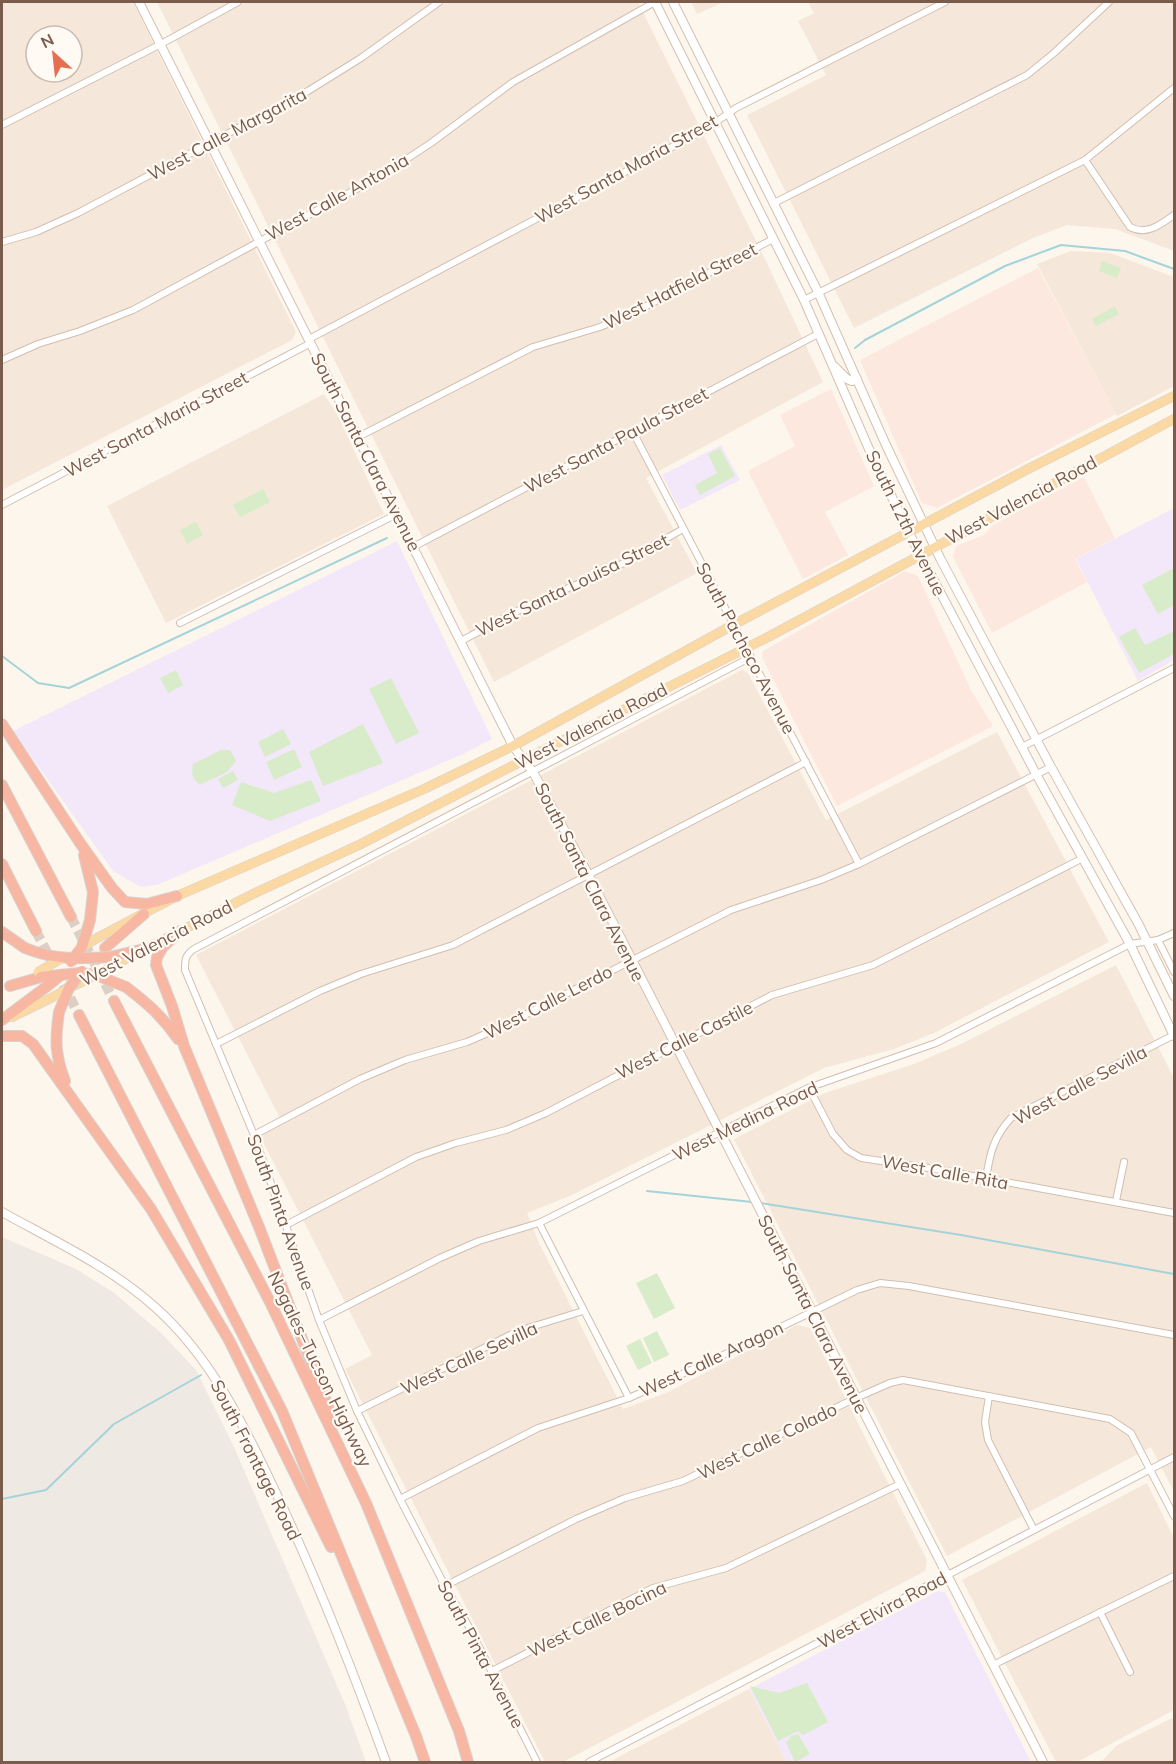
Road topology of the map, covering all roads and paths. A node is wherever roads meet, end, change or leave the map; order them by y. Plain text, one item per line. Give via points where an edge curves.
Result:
1 (139, 2) edge
2 (238, 2) edge
3 (439, 2) edge
4 (655, 2) edge
5 (673, 2) edge
6 (945, 2) edge
7 (1109, 2) edge
8 (160, 44) junction
9 (1174, 88) edge
10 (728, 112) junction
11 (716, 123) junction
12 (2, 125) edge
13 (210, 142) junction
14 (1085, 160) junction
15 (774, 203) junction
16 (1174, 215) edge
17 (772, 239) junction
18 (259, 240) junction
19 (2, 242) edge
20 (818, 292) junction
21 (804, 300) junction
22 (818, 334) junction
23 (310, 341) junction
24 (2, 360) edge
25 (832, 365) junction
26 (857, 379) junction
27 (1174, 396) edge
28 (1174, 419) edge
29 (1128, 420) junction
30 (633, 432) junction
31 (358, 437) junction
32 (1137, 438) junction
33 (2, 505) edge
34 (397, 514) junction
35 (925, 524) junction
36 (683, 529) junction
37 (909, 532) junction
38 (413, 546) junction
39 (935, 546) junction
40 (920, 554) junction
41 (180, 623) dead end
42 (733, 625) junction
43 (460, 641) junction
44 (745, 647) junction
45 (751, 657) junction
46 (1174, 668) edge
47 (2, 724) edge
48 (1037, 740) junction
49 (513, 746) junction
50 (1022, 747) junction
51 (524, 760) junction
52 (806, 762) junction
53 (1051, 767) junction
54 (533, 772) junction
55 (1036, 774) junction
56 (2, 784) edge
57 (80, 843) junction
58 (1083, 858) junction
59 (2, 864) edge
60 (859, 864) junction
61 (588, 874) junction
62 (177, 896) junction
63 (144, 914) junction
64 (71, 917) tunnel mouth
65 (36, 930) tunnel mouth
66 (180, 931) junction
67 (2, 932) edge
68 (1174, 933) edge
69 (1158, 940) junction
70 (1147, 943) junction
71 (1130, 944) junction
72 (82, 947) junction
73 (144, 949) joint
74 (194, 950) joint
75 (110, 957) junction
76 (93, 958) junction
77 (67, 959) junction
78 (630, 960) junction
79 (1174, 972) edge
80 (79, 973) junction
81 (62, 974) junction
82 (96, 975) junction
83 (41, 979) junction
84 (69, 988) junction
85 (6, 989) edge
86 (1174, 996) edge
87 (114, 1001) tunnel mouth
88 (79, 1015) tunnel mouth
89 (2, 1021) edge
90 (1174, 1035) edge
91 (2, 1036) edge
92 (216, 1044) junction
93 (674, 1045) junction
94 (184, 1046) junction
95 (809, 1088) junction
96 (70, 1093) junction
97 (719, 1133) junction
98 (254, 1135) junction
99 (1124, 1162) dead end
100 (986, 1179) junction
101 (1116, 1201) junction
102 (2, 1212) edge
103 (1174, 1213) edge
104 (539, 1223) junction
105 (286, 1225) junction
106 (583, 1311) junction
107 (811, 1311) junction
108 (319, 1320) junction
109 (1174, 1335) edge
110 (989, 1396) junction
111 (629, 1398) junction
112 (856, 1398) junction
113 (357, 1411) junction
114 (1174, 1457) edge
115 (1150, 1470) junction
116 (900, 1484) junction
117 (400, 1499) junction
118 (366, 1503) junction
119 (1174, 1516) edge
120 (1034, 1530) junction
121 (947, 1576) junction
122 (1174, 1576) edge
123 (446, 1586) junction
124 (1100, 1612) junction
125 (375, 1635) junction
126 (993, 1665) junction
127 (492, 1671) junction
128 (1130, 1672) dead end
129 (386, 1762) edge
130 (425, 1762) edge
131 (468, 1762) edge
132 (537, 1762) edge
133 (589, 1762) edge
134 (1043, 1762) edge

1 - 8 street, South Santa Clara Avenue
2 - 8 street
3 - 13 street, West Calle Margarita via 308,91
4 - 11 street, South 12th Avenue
4 - 18 street, West Calle Antonia via 513,82 384,174
5 - 10 street, South 12th Avenue
6 - 10 street, West Santa Maria Street
7 - 15 street via 1027,75
8 - 12 street
8 - 13 street, South Santa Clara Avenue
9 - 14 street
10 - 11 street, West Santa Maria Street
10 - 15 street, South 12th Avenue
11 - 17 street, South 12th Avenue
11 - 23 street, West Santa Maria Street
13 - 18 street, South Santa Clara Avenue
13 - 19 street, West Calle Margarita via 78,213
14 - 16 street via 1126,222 1137,230 1150,229
14 - 20 street
15 - 20 street, South 12th Avenue
17 - 21 street, South 12th Avenue
17 - 31 street, West Hatfield Street via 636,312 533,347
18 - 23 street, South Santa Clara Avenue
18 - 24 street, West Calle Antonia via 133,310
20 - 21 street
20 - 26 street, South 12th Avenue
21 - 22 street, South 12th Avenue
22 - 25 street, South 12th Avenue
22 - 30 street, West Santa Paula Street
23 - 31 street, South Santa Clara Avenue
23 - 33 street, West Santa Maria Street
25 - 26 street via 847,379
25 - 37 street, South 12th Avenue
26 - 35 street, South 12th Avenue
27 - 29 main road, West Valencia Road
28 - 32 main road, West Valencia Road
29 - 32 main road
29 - 35 main road, West Valencia Road
30 - 36 street, South Pacheco Avenue
30 - 38 street, West Santa Paula Street
31 - 34 street, South Santa Clara Avenue
32 - 39 main road, West Valencia Road
34 - 38 street, South Santa Clara Avenue
34 - 41 street
35 - 37 main road, West Valencia Road
35 - 39 street, South 12th Avenue
36 - 42 street, South Pacheco Avenue
36 - 43 street, West Santa Louisa Street via 611,570 533,603
37 - 40 street, South 12th Avenue
37 - 42 main road, West Valencia Road
38 - 43 street, South Santa Clara Avenue
39 - 40 main road, West Valencia Road
39 - 48 street, South 12th Avenue
40 - 44 main road, West Valencia Road
40 - 50 street, South 12th Avenue
42 - 44 street, South Pacheco Avenue
42 - 49 main road, West Valencia Road
43 - 49 street, South Santa Clara Avenue
44 - 45 street, South Pacheco Avenue
44 - 51 main road, West Valencia Road
45 - 52 street, South Pacheco Avenue
45 - 54 street, West Valencia Road
46 - 48 street
47 - 57 highway
48 - 50 street
48 - 53 street, South 12th Avenue
49 - 51 street, South Santa Clara Avenue
49 - 62 main road, West Valencia Road
50 - 55 street, South 12th Avenue
51 - 54 street, South Santa Clara Avenue
51 - 66 main road, West Valencia Road via 362,844
52 - 60 street, South Pacheco Avenue
52 - 61 street
53 - 55 street, West Calle Lerdo
53 - 70 street, South 12th Avenue
54 - 61 street, South Santa Clara Avenue
54 - 74 street, West Valencia Road
55 - 58 street, South 12th Avenue
55 - 60 street, West Calle Lerdo
56 - 64 highway
57 - 62 highway via 125,902 147,904
57 - 72 highway, bridge via 93,892
58 - 71 street, South 12th Avenue
58 - 93 street, West Calle Castile via 873,965 772,995
59 - 65 highway
60 - 78 street, West Calle Lerdo via 731,910
61 - 78 street, South Santa Clara Avenue
61 - 92 street via 453,945 320,991
62 - 63 main road, West Valencia Road
63 - 72 main road, West Valencia Road, bridge
63 - 75 highway
66 - 73 main road, West Valencia Road
66 - 94 highway via 163,947 156,966
67 - 77 highway, bridge via 25,948
68 - 69 street, West Medina Road
69 - 70 street, West Medina Road
69 - 79 street
70 - 71 street, West Medina Road
70 - 86 street, South 12th Avenue
71 - 90 street, South 12th Avenue
71 - 95 street, West Medina Road via 936,1043
72 - 77 highway, bridge
73 - 75 highway
74 - 92 street, South Pinta Avenue via 187,954 185,970
75 - 76 highway, bridge
75 - 82 main road, West Valencia Road, bridge
76 - 77 highway, bridge
76 - 80 highway, bridge
77 - 81 highway, bridge
77 - 83 main road, West Valencia Road, bridge
78 - 93 street, South Santa Clara Avenue
78 - 98 street, West Calle Lerdo via 499,1029 360,1079
80 - 81 highway, bridge
80 - 82 highway, bridge
80 - 84 highway, bridge
81 - 83 highway, bridge
82 - 84 main road, West Valencia Road, bridge
82 - 94 highway, bridge via 126,987 150,1005
83 - 85 highway
83 - 89 highway
84 - 89 main road, West Valencia Road, bridge
84 - 96 highway, bridge via 59,1012 56,1049
87 - 118 highway, Nogales–Tucson Highway via 270,1302
88 - 125 highway via 282,1412
90 - 100 street, West Calle Sevilla via 1011,1118 991,1149
91 - 96 highway via 22,1036 33,1044
92 - 98 street, South Pinta Avenue
93 - 97 street, South Santa Clara Avenue
93 - 105 street, West Calle Castile via 546,1113 506,1130 416,1157
94 - 118 highway
95 - 97 street, West Medina Road
95 - 100 street, West Calle Rita via 833,1134 847,1150 861,1158
96 - 125 highway via 151,1209 229,1340
97 - 104 street, West Medina Road
97 - 107 street, South Santa Clara Avenue
98 - 105 street, South Pinta Avenue
99 - 101 street
100 - 101 street, West Calle Rita
101 - 103 street, West Calle Rita
102 - 129 street, South Frontage Road via 137,1292 203,1360 246,1433 291,1526 331,1616
104 - 106 street
104 - 108 street, West Medina Road via 479,1241 440,1258
105 - 108 street, South Pinta Avenue
106 - 111 street
106 - 113 street, West Calle Sevilla via 518,1331
107 - 109 street, West Calle Aragon via 880,1283
107 - 111 street, West Calle Aragon
107 - 112 street, South Santa Clara Avenue
108 - 113 street, South Pinta Avenue
110 - 112 street, West Calle Colado via 903,1380
110 - 115 street, West Calle Colado via 1110,1419 1131,1433
110 - 120 street via 985,1422 988,1440
111 - 117 street, West Calle Aragon via 538,1428
112 - 116 street, South Santa Clara Avenue
112 - 123 street, West Calle Colado via 683,1481 625,1498 576,1519
113 - 117 street, South Pinta Avenue
114 - 115 street, West Elvira Road
115 - 119 street
115 - 120 street, West Elvira Road
116 - 121 street, South Santa Clara Avenue
116 - 127 street, West Calle Bocina via 726,1568 653,1588
117 - 123 street, South Pinta Avenue
118 - 131 highway, Nogales–Tucson Highway
120 - 121 street, West Elvira Road
121 - 126 street, South Santa Clara Avenue
121 - 133 street, West Elvira Road
122 - 124 street
123 - 127 street, South Pinta Avenue
124 - 126 street
124 - 128 street
125 - 130 highway
126 - 134 street, South Santa Clara Avenue
127 - 132 street, South Pinta Avenue

